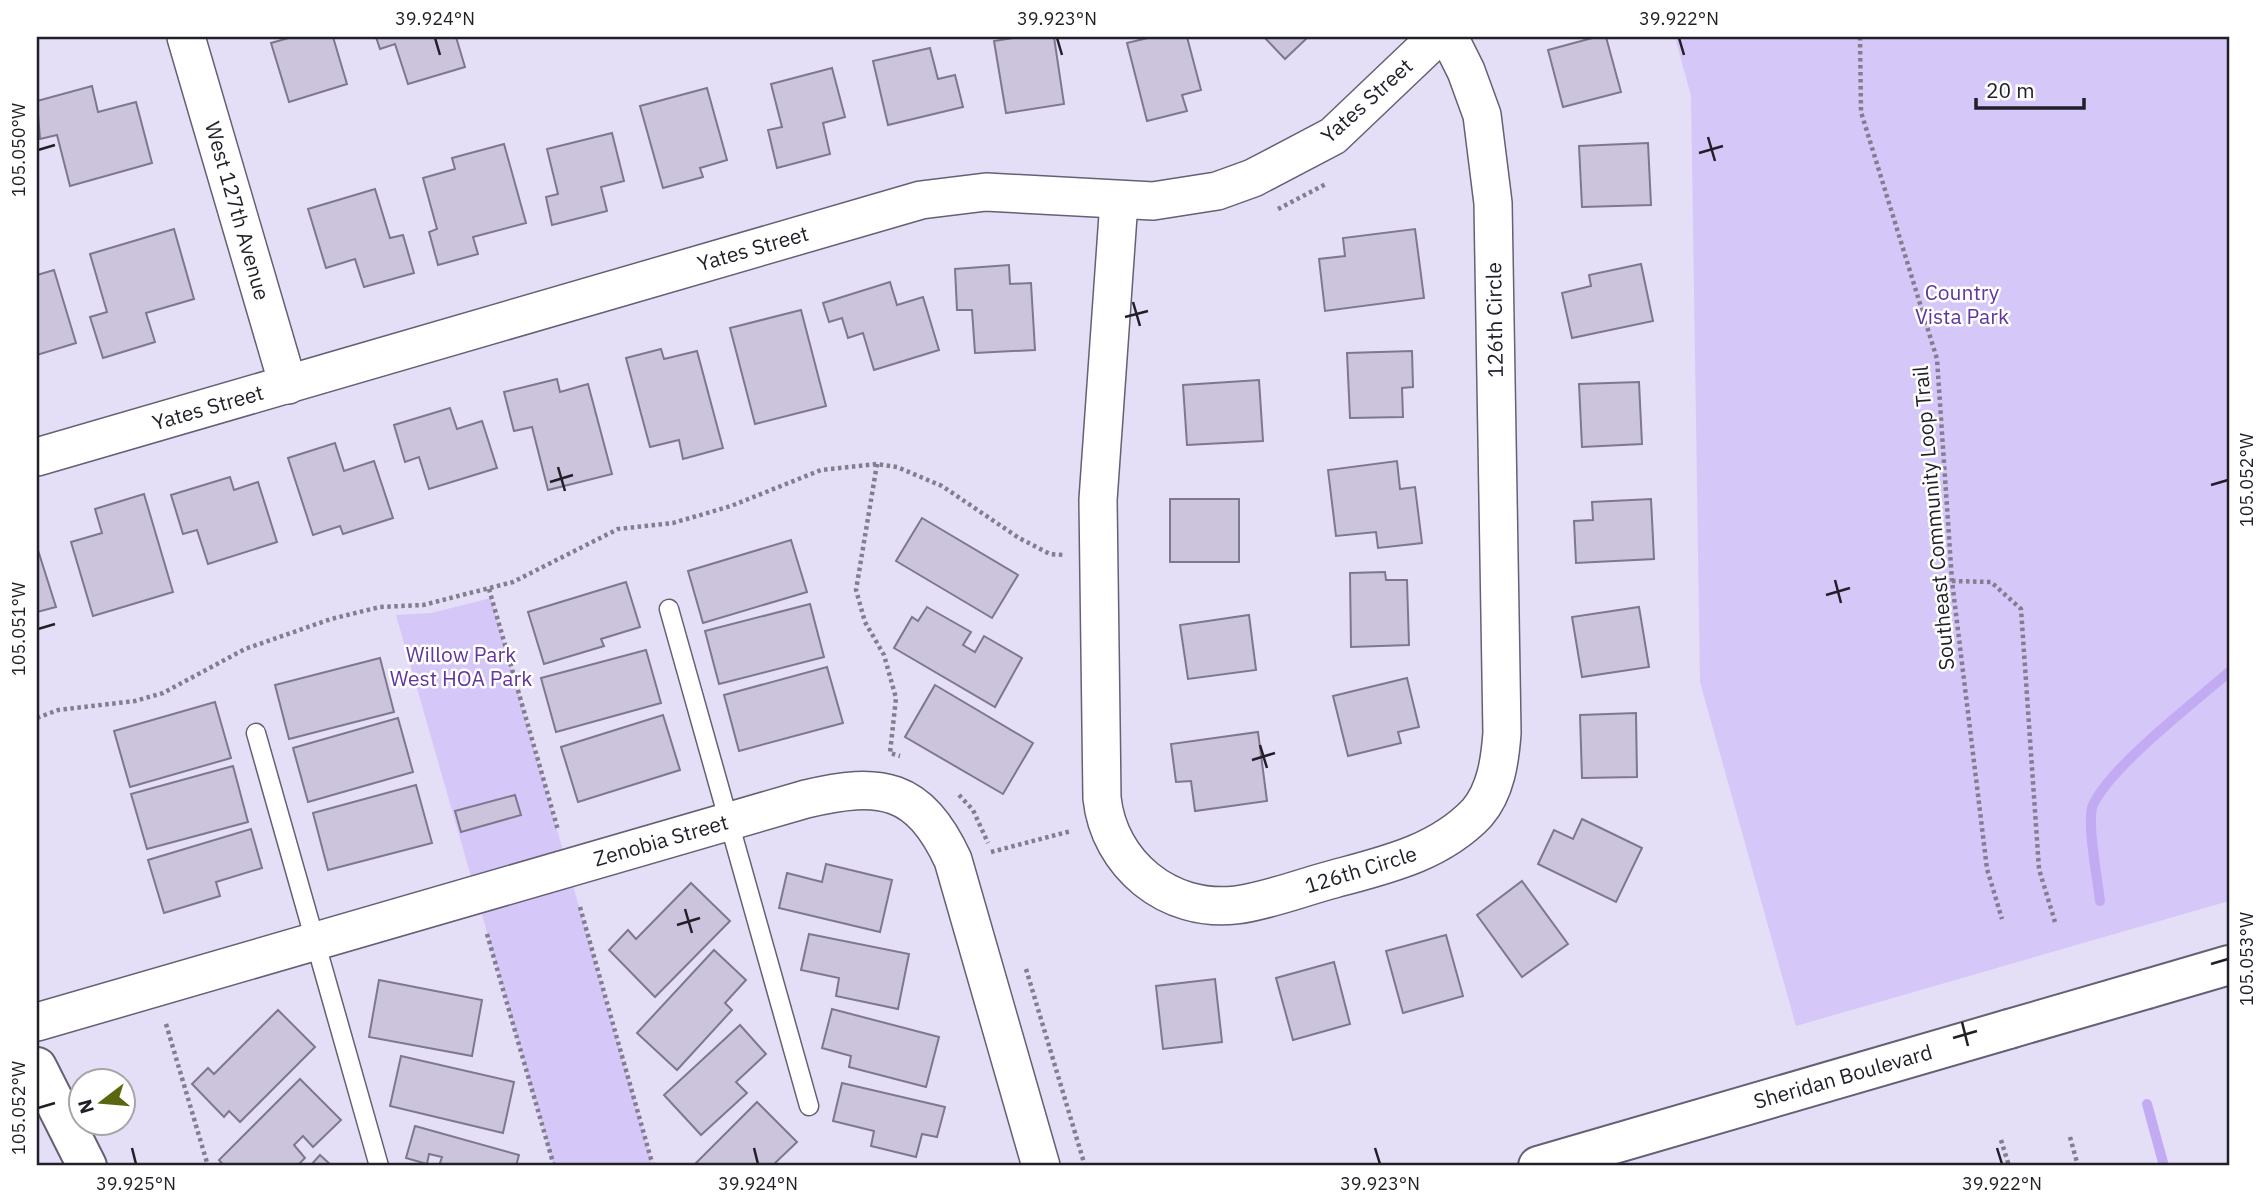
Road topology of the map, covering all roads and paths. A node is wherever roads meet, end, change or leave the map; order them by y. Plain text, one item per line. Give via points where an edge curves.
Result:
1 (186, 37) edge
2 (1437, 37) edge
3 (1449, 37) edge
4 (1860, 37) edge
5 (1334, 178) dead end
6 (1119, 201) junction
7 (1275, 211) dead end
8 (288, 385) junction
9 (37, 457) edge
10 (877, 464) junction
11 (1064, 542) dead end
12 (1063, 555) junction
13 (1099, 560) junction
14 (1063, 569) dead end
15 (1952, 582) junction
16 (489, 588) junction
17 (669, 609) dead end
18 (37, 718) edge
19 (256, 733) dead end
20 (890, 752) dead end
21 (729, 822) junction
22 (1082, 823) junction
23 (558, 830) dead end
24 (991, 852) dead end
25 (580, 907) dead end
26 (2002, 919) dead end
27 (2055, 922) dead end
28 (487, 934) dead end
29 (315, 940) junction
30 (2229, 965) edge
31 (37, 1022) edge
32 (166, 1024) dead end
33 (37, 1067) edge
34 (809, 1106) dead end
35 (2070, 1137) dead end
36 (2001, 1140) dead end
37 (1604, 1157) edge
38 (87, 1166) edge
39 (208, 1166) edge
40 (379, 1166) edge
41 (554, 1166) edge
42 (653, 1166) edge
43 (1041, 1166) edge
44 (1538, 1166) edge
45 (2008, 1166) edge
46 (2078, 1166) edge

1 - 8 street, West 127th Avenue
2 - 6 street, Yates Street via 1333,136 1308,152 1217,191
3 - 22 street, 126th Circle via 1482,115 1493,203 1502,733 1496,777 1479,810 1432,848 1236,905 1208,904 1164,893
4 - 15 path, Southeast Community Loop Trail via 1861,112 1937,359
5 - 7 path
6 - 8 street, Yates Street via 986,192 921,200
6 - 13 street, 126th Circle via 1098,500
8 - 9 street, Yates Street
10 - 12 path via 897,467 942,486 1019,538 1050,554
10 - 16 path via 821,470 731,506 673,523 618,529 513,582
10 - 20 path via 856,590 865,622 884,655 896,698
11 - 12 path
12 - 13 path
12 - 14 path
13 - 22 street, 126th Circle
15 - 26 path, Southeast Community Loop Trail via 1987,869
15 - 27 path via 1991,582 2021,609 2039,869
16 - 18 path via 423,605 380,607 331,619 245,649 163,693 58,710
16 - 23 path
17 - 21 lane
19 - 29 lane
21 - 29 street, Zenobia Street
21 - 34 lane
21 - 43 street, Zenobia Street via 806,799 867,788 904,799 925,813 939,829 953,860
22 - 24 path
25 - 42 path
28 - 41 path
29 - 31 street, Zenobia Street
29 - 40 lane
30 - 37 main road, Sheridan Boulevard, bridge
32 - 39 path
33 - 38 main road
35 - 46 path
36 - 45 path
37 - 44 main road, Sheridan Boulevard

